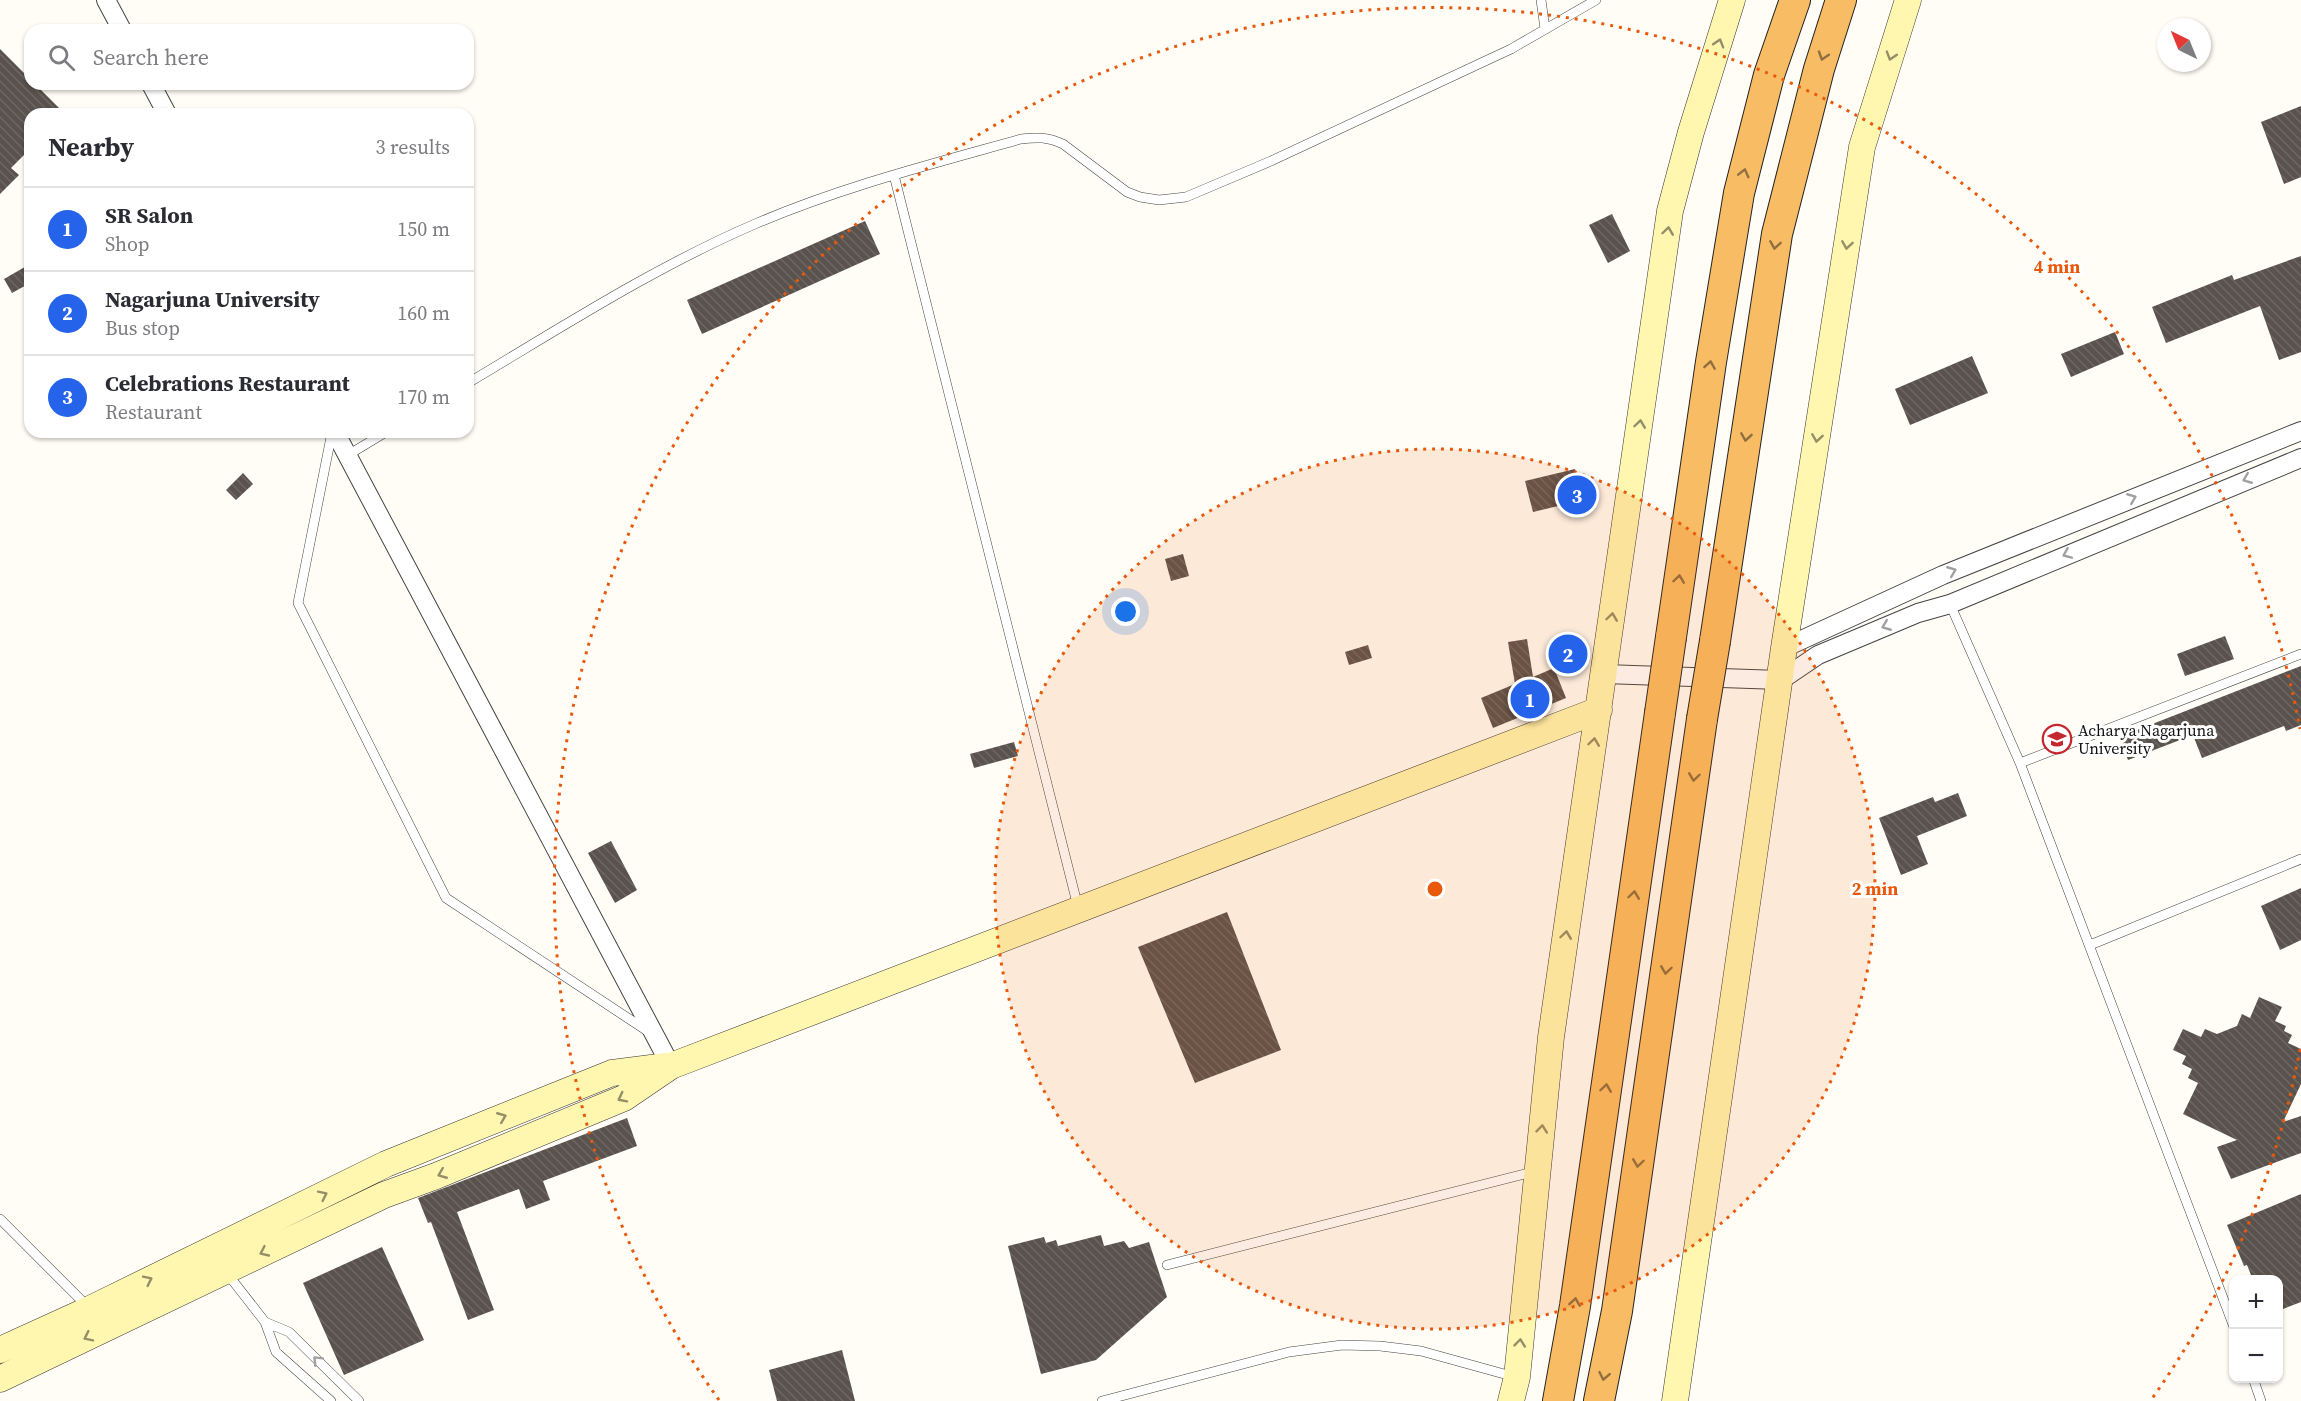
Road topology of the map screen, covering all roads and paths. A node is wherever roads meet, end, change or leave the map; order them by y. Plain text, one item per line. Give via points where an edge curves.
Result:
1 (106, 0) edge
2 (1541, 0) edge
3 (1596, 0) edge
4 (1732, 0) edge
5 (1795, 0) edge
6 (1841, 0) edge
7 (1908, 0) edge
8 (119, 24) edge
9 (1545, 29) junction
10 (154, 90) edge
11 (164, 108) edge
12 (894, 175) junction
13 (474, 379) edge
14 (2301, 430) edge
15 (333, 438) edge
16 (338, 438) edge
17 (376, 438) edge
18 (348, 455) junction
19 (2301, 458) edge
20 (1950, 604) junction
21 (1784, 648) junction
22 (2301, 654) edge
23 (1604, 674) junction
24 (1781, 680) junction
25 (1599, 710) junction
26 (2020, 763) junction
27 (2301, 859) edge
28 (1078, 910) junction
29 (2090, 945) junction
30 (655, 1036) junction
31 (671, 1066) junction
32 (1538, 1170) junction
33 (0, 1219) edge
34 (1167, 1265) dead end
35 (224, 1270) junction
36 (90, 1309) junction
37 (2229, 1314) edge
38 (265, 1322) junction
39 (0, 1350) edge
40 (0, 1379) edge
41 (2255, 1383) edge
42 (1514, 1389) edge
43 (331, 1401) edge
44 (358, 1401) edge
45 (1102, 1401) edge
46 (1558, 1401) edge
47 (1599, 1401) edge
48 (1676, 1401) edge
49 (2261, 1401) edge

1 - 8 street
2 - 9 lane
3 - 9 lane
23 -> 4 main road via 1670,211
46 -> 5 highway, bridge via 1738,194 1769,75
6 -> 47 highway, bridge via 1819,69 1777,234 1702,719 1619,1299
7 -> 21 main road via 1862,147
9 - 12 lane via 1511,49 1186,197 1159,200 1127,192 1063,144 1038,137
10 - 11 street
12 - 13 lane via 755,224 662,269
12 - 28 lane
21 -> 14 street via 1943,575
15 - 30 lane via 298,603 446,898
16 - 18 street
17 - 18 lane
18 - 30 street
19 -> 20 street
20 -> 24 street via 1918,613 1818,655
20 - 26 lane
21 - 24 main road
22 - 26 lane
23 - 24 street
23 - 25 main road
24 - 48 main road
25 - 28 main road
32 -> 25 main road via 1551,1037
26 - 29 lane
27 - 29 lane
28 - 31 main road
29 - 37 lane
30 - 31 street
31 -> 35 main road via 624,1098 384,1195
36 -> 31 main road via 386,1164 612,1072
32 - 34 lane
42 -> 32 main road
33 - 36 lane
35 - 38 lane
35 -> 40 main road
36 - 39 main road
38 - 43 lane via 276,1352
44 -> 38 lane via 289,1332
41 - 49 lane
42 - 45 lane via 1421,1351 1342,1344 1289,1352

